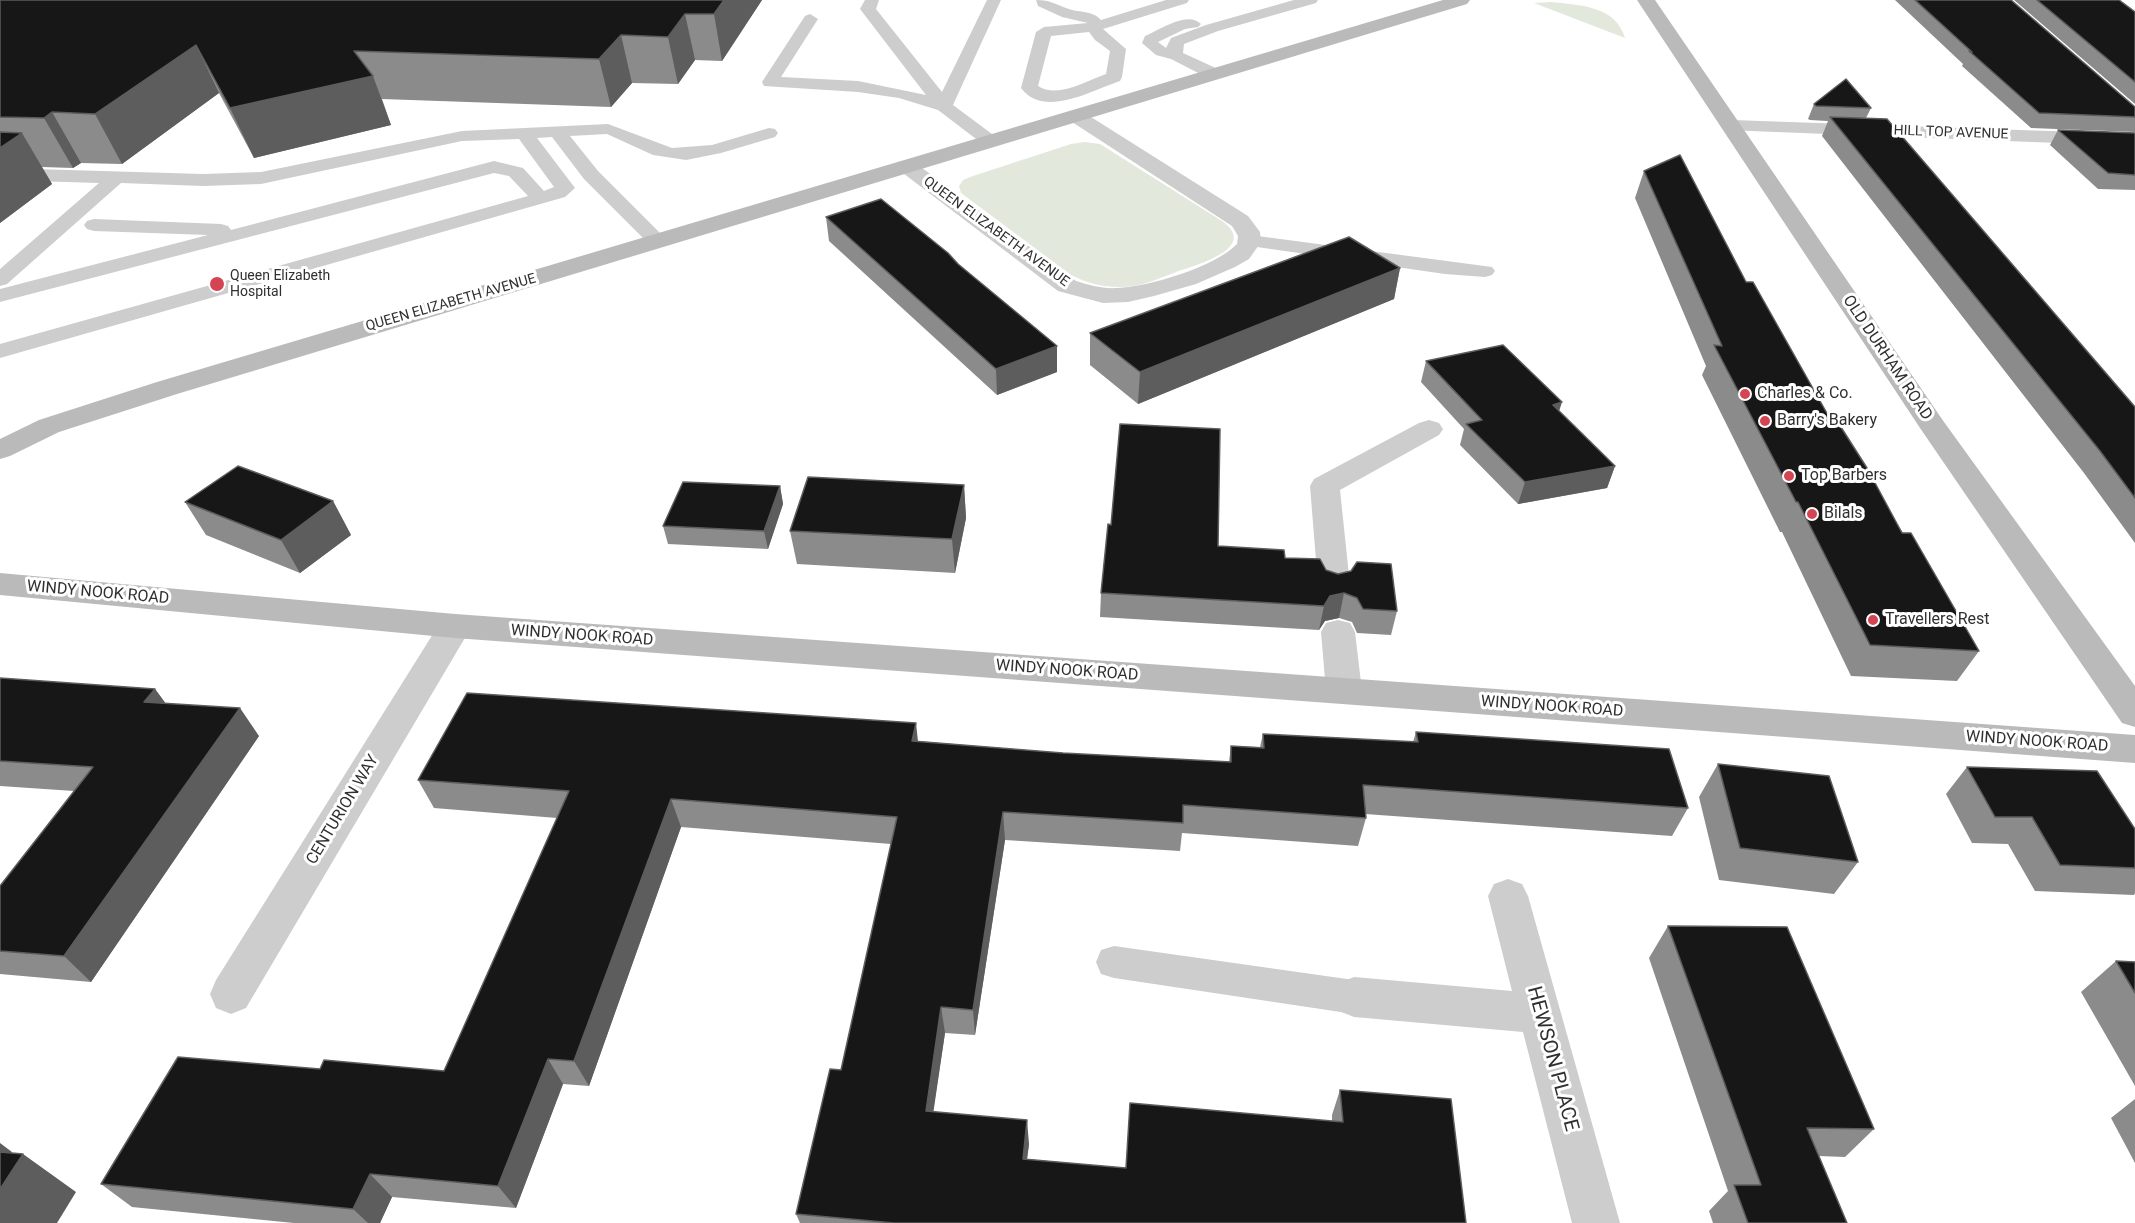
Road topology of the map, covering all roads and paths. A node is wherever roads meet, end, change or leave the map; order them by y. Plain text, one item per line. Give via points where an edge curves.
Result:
1 (872, 0) edge
2 (982, 0) edge
3 (994, 0) edge
4 (1043, 0) edge
5 (1061, 0) edge
6 (1182, 0) edge
7 (1311, 0) edge
8 (1461, 0) edge
9 (1646, 0) edge
10 (810, 19) dead end
11 (1094, 23) junction
12 (1212, 28) junction
13 (1177, 56) junction
14 (1214, 74) junction
15 (944, 106) junction
16 (1076, 116) junction
17 (1732, 126) junction
18 (523, 132) junction
19 (557, 132) junction
20 (770, 133) dead end
21 (2135, 140) edge
22 (990, 141) junction
23 (906, 167) junction
24 (0, 174) edge
25 (117, 178) junction
26 (540, 199) junction
27 (94, 225) dead end
28 (250, 231) junction
29 (1250, 241) junction
30 (658, 242) junction
31 (1485, 271) dead end
32 (0, 280) edge
33 (0, 296) edge
34 (0, 351) edge
35 (1429, 429) dead end
36 (0, 450) edge
37 (0, 584) edge
38 (1334, 585) edge
39 (455, 626) junction
40 (1338, 632) dead end
41 (1344, 692) junction
42 (2135, 713) edge
43 (2135, 749) edge
44 (1508, 896) dead end
45 (1114, 962) dead end
46 (231, 994) dead end
47 (1354, 997) joint
48 (1540, 1013) junction
49 (1596, 1223) edge

1 - 15 lane via 868,9
2 - 3 lane
3 - 15 lane
4 - 11 lane
5 - 11 lane via 1083,9
6 - 11 lane
7 - 12 lane
8 - 14 street, QUEEN ELIZABETH AVENUE
9 - 17 street, OLD DURHAM ROAD
10 - 15 lane via 770,82 859,85 908,94
11 - 11 lane via 1044,32 1029,88 1041,96 1057,97 1114,77 1118,49 1101,37
12 - 13 lane via 1177,41 1173,51
12 - 13 lane via 1186,24 1151,39 1153,47
13 - 14 lane
14 - 16 street, QUEEN ELIZABETH AVENUE
15 - 22 lane
16 - 22 street, QUEEN ELIZABETH AVENUE
16 - 29 street via 1240,221
17 - 21 street, HILL TOP AVENUE
17 - 42 street, OLD DURHAM ROAD via 1934,428
18 - 19 lane
18 - 25 lane via 462,136 261,178
18 - 26 lane via 565,188
19 - 20 lane via 608,129 669,154 702,152
19 - 30 lane via 591,175
22 - 23 street, QUEEN ELIZABETH AVENUE
23 - 29 street, QUEEN ELIZABETH AVENUE via 1066,286 1083,292 1138,294 1231,262
23 - 30 street, QUEEN ELIZABETH AVENUE
24 - 25 lane
25 - 32 lane
26 - 28 lane via 519,173 508,167 494,167
26 - 34 lane
27 - 28 lane
28 - 33 lane
29 - 31 lane
30 - 36 street, QUEEN ELIZABETH AVENUE via 145,395 49,426
35 - 38 street via 1324,486
37 - 39 street, WINDY NOOK ROAD
39 - 41 street, WINDY NOOK ROAD
39 - 46 street, CENTURION WAY
40 - 41 street
41 - 43 street, WINDY NOOK ROAD
44 - 48 street, HEWSON PLACE
45 - 47 lane
47 - 48 street
48 - 49 street, HEWSON PLACE

